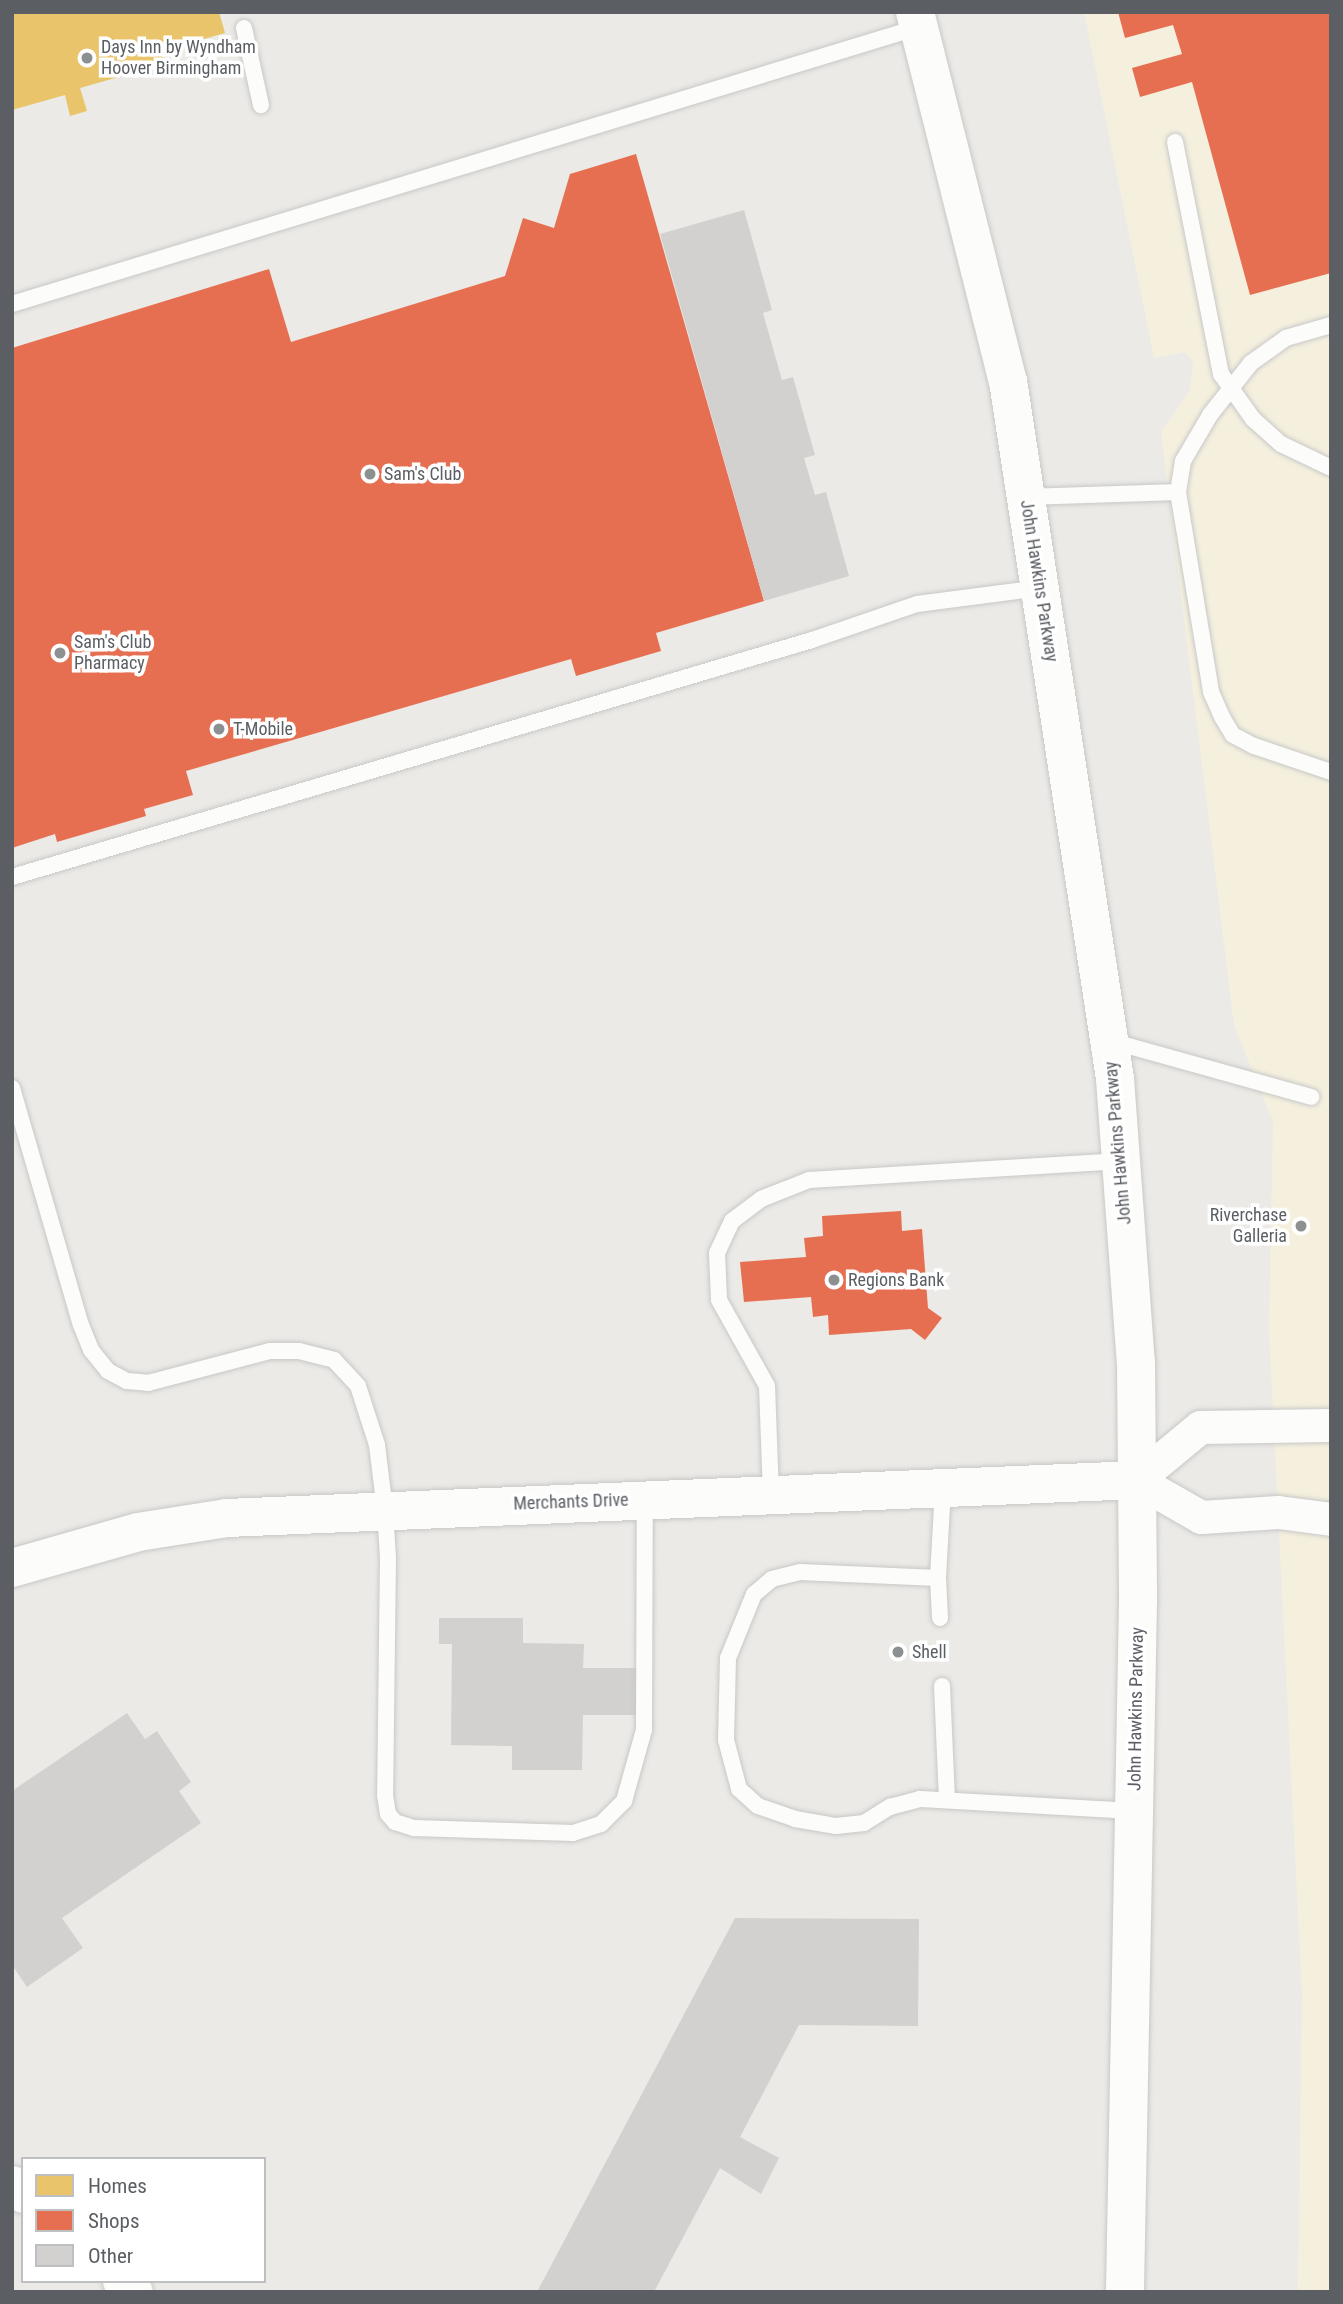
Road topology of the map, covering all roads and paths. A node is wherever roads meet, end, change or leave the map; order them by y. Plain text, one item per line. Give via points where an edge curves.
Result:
1 (917, 20) edge
2 (244, 28) dead end
3 (261, 105) dead end
4 (1175, 142) dead end
5 (12, 304) edge
6 (1331, 325) edge
7 (1230, 389) junction
8 (1331, 468) edge
9 (1178, 492) junction
10 (1026, 498) junction
11 (1040, 587) junction
12 (1331, 772) edge
13 (12, 877) edge
14 (1109, 1041) junction
15 (12, 1088) edge
16 (1311, 1097) dead end
17 (1121, 1161) junction
18 (1331, 1425) edge
19 (1136, 1480) junction
20 (943, 1488) junction
21 (771, 1495) junction
22 (645, 1500) junction
23 (385, 1510) junction
24 (1331, 1519) edge
25 (12, 1569) edge
26 (939, 1578) junction
27 (940, 1619) dead end
28 (943, 1686) dead end
29 (947, 1800) junction
30 (1134, 1811) junction
31 (1125, 2292) edge

1 - 5 lane
1 - 10 main road, John Hawkins Parkway via 1008,381
2 - 3 lane
4 - 7 lane via 1215,353
6 - 7 lane via 1286,338 1251,363
7 - 8 lane via 1281,444
7 - 9 lane via 1183,461
9 - 10 lane
9 - 12 lane via 1211,692 1222,717 1233,735 1254,746
10 - 11 main road, John Hawkins Parkway
11 - 13 lane via 918,604 812,640
11 - 14 main road, John Hawkins Parkway
14 - 16 lane
14 - 17 main road, John Hawkins Parkway
15 - 23 lane via 81,1325 91,1350 108,1371 127,1381 148,1384 270,1351 324,1354 344,1366 366,1404 377,1445
17 - 19 main road, John Hawkins Parkway via 1136,1363
17 - 21 lane via 809,1180 761,1199 732,1221 717,1253 719,1300 767,1386
18 - 19 street via 1199,1427
19 - 20 main road, Merchants Drive
19 - 24 street via 1201,1517 1278,1512
19 - 30 main road, John Hawkins Parkway
20 - 21 main road, Merchants Drive
20 - 26 lane
21 - 22 main road, Merchants Drive
22 - 23 main road, Merchants Drive
22 - 23 lane via 644,1730 636,1770 624,1801 601,1824 573,1833 414,1828 388,1814
23 - 25 main road, Merchants Drive via 227,1518 151,1530
26 - 27 lane
26 - 29 lane via 800,1572 772,1579 754,1594 728,1658 726,1740 739,1788 758,1806 795,1819 836,1826 864,1823 890,1807 920,1799
28 - 29 lane
29 - 30 lane
30 - 31 main road, John Hawkins Parkway

